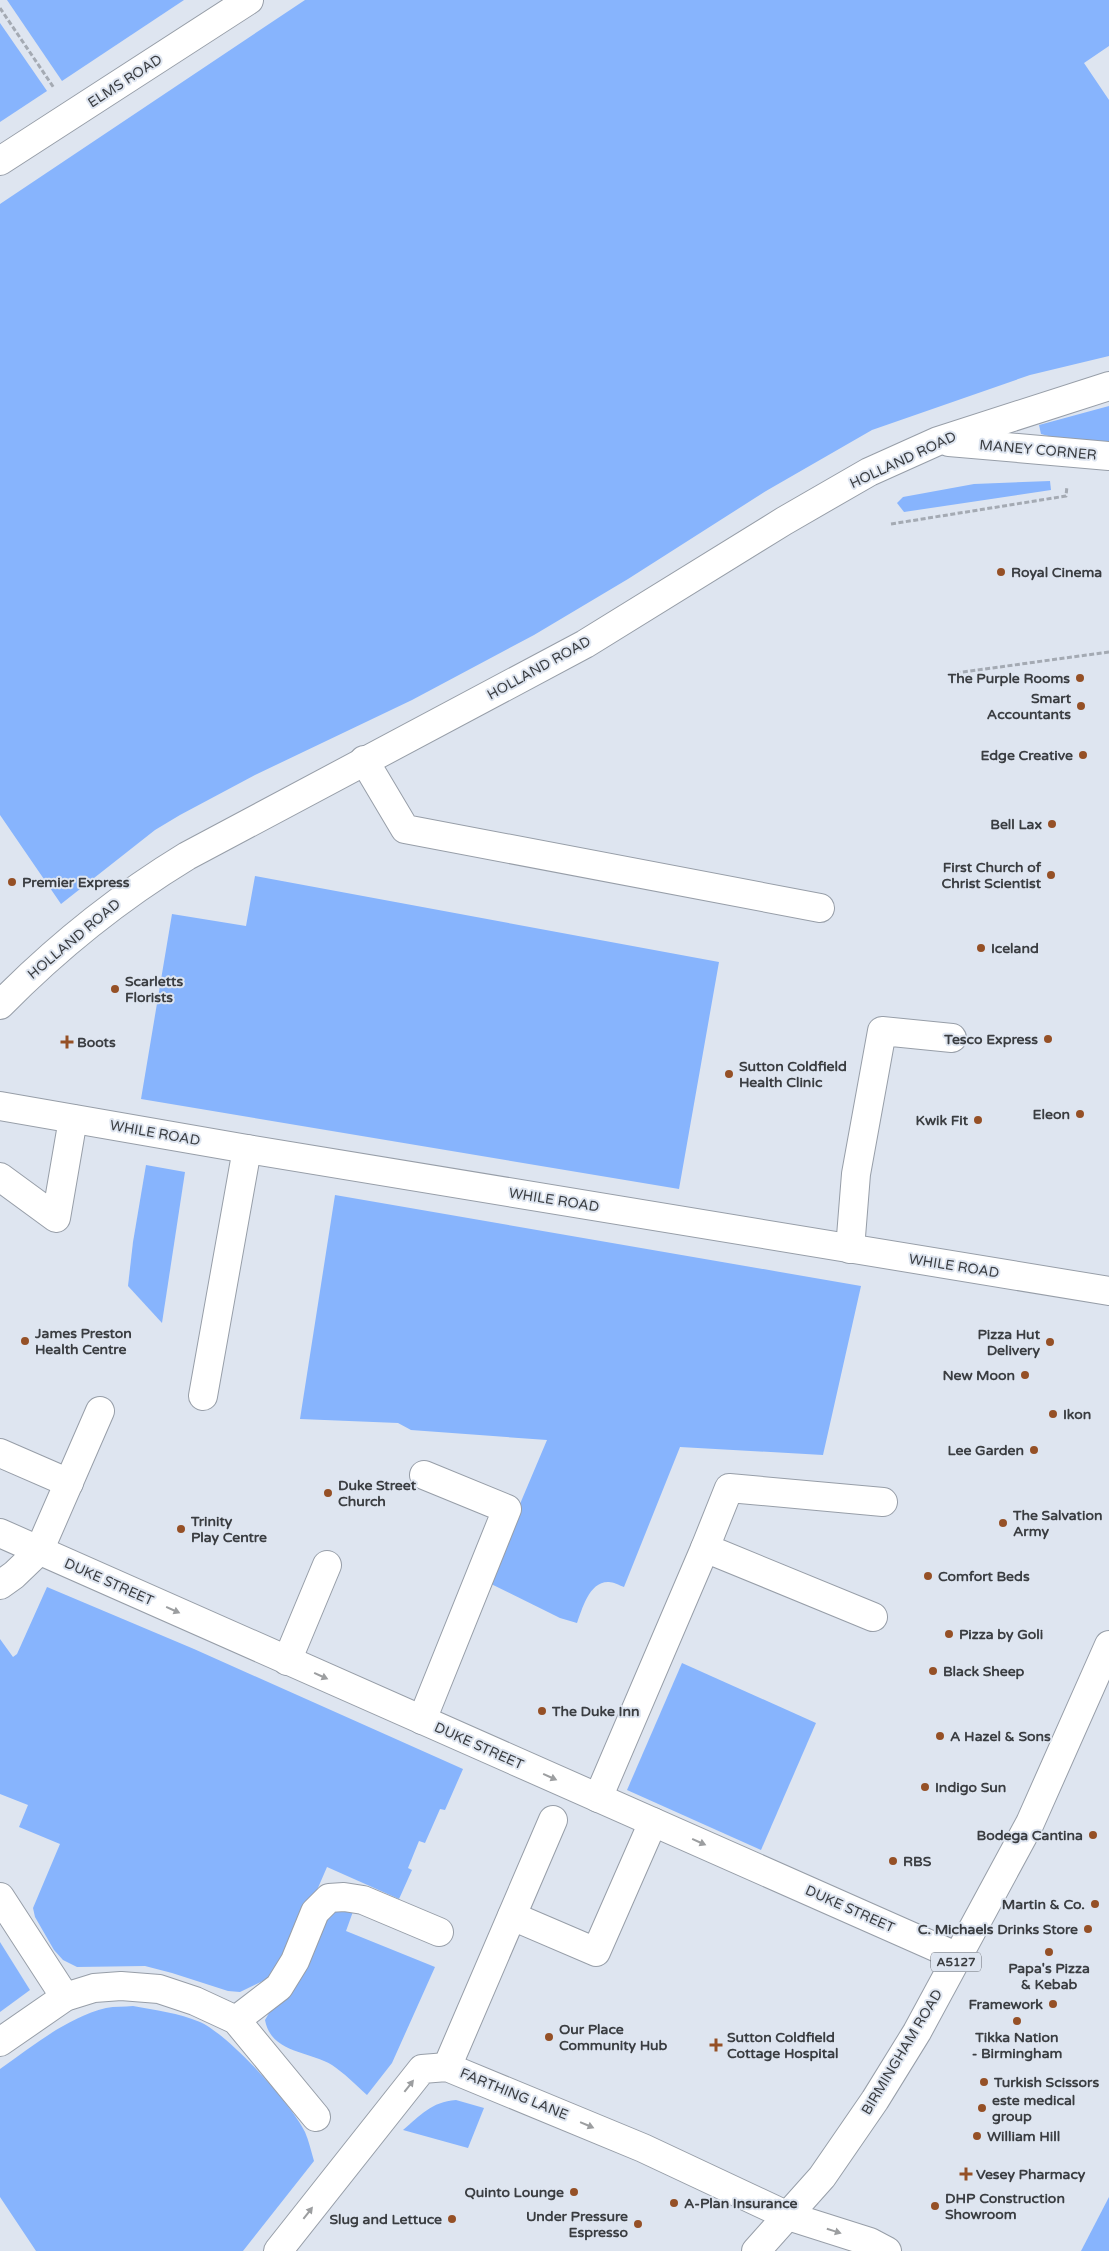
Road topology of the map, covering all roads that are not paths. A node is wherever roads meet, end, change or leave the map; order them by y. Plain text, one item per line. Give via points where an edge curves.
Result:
1 (249, 0) edge
2 (0, 161) edge
3 (1109, 386) edge
4 (938, 441) junction
5 (1109, 456) edge
6 (364, 760) junction
7 (820, 908) dead end
8 (0, 1005) edge
9 (952, 1038) dead end
10 (0, 1106) edge
11 (73, 1119) junction
12 (247, 1150) junction
13 (0, 1177) edge
14 (850, 1249) junction
15 (1109, 1291) edge
16 (203, 1396) dead end
17 (100, 1411) dead end
18 (0, 1453) edge
19 (424, 1475) dead end
20 (69, 1483) junction
21 (883, 1502) dead end
22 (0, 1533) edge
23 (705, 1548) junction
24 (39, 1551) junction
25 (327, 1565) dead end
26 (0, 1584) edge
27 (873, 1617) dead end
28 (1109, 1645) edge
29 (287, 1661) junction
30 (422, 1720) junction
31 (598, 1798) junction
32 (553, 1820) dead end
33 (653, 1822) junction
34 (0, 1897) edge
35 (512, 1916) junction
36 (439, 1932) dead end
37 (958, 1957) junction
38 (65, 1997) junction
39 (236, 2020) junction
40 (0, 2042) edge
41 (447, 2067) junction
42 (316, 2117) dead end
43 (788, 2216) junction
44 (278, 2251) edge
45 (756, 2251) edge
46 (887, 2251) edge

1 - 2 street, ELMS ROAD
3 - 4 street, HOLLAND ROAD
4 - 5 street, MANEY CORNER
4 - 6 street, HOLLAND ROAD via 868,472 585,644 404,742
6 - 7 street via 405,830
6 - 8 street, HOLLAND ROAD via 138,886 44,962
9 - 14 street via 882,1031 856,1174
10 - 11 street, WHILE ROAD
11 - 12 street, WHILE ROAD
11 - 13 street via 56,1218
12 - 14 street, WHILE ROAD
12 - 16 street
14 - 15 street, WHILE ROAD
17 - 20 street
18 - 20 street
19 - 30 street via 507,1509
20 - 24 street
21 - 23 street via 729,1488
22 - 24 street, DUKE STREET
23 - 27 street
23 - 31 street
24 - 26 street
24 -> 29 street, DUKE STREET
25 - 29 street
28 - 37 street, BIRMINGHAM ROAD / A5127 via 1030,1823
29 -> 30 street, DUKE STREET
30 -> 31 street, DUKE STREET
31 - 33 street, DUKE STREET
32 - 35 street
33 - 35 street via 596,1952
33 -> 37 street, DUKE STREET
34 - 38 street
35 - 41 street
36 - 39 street via 363,1900 329,1898 315,1912 295,1961 279,1986
37 - 43 street, BIRMINGHAM ROAD / A5127 via 917,2032 874,2100 822,2177
38 - 39 street via 94,1988 121,1986 159,1990 195,2001
38 - 40 street
39 - 42 street
41 -> 43 street, FARTHING LANE via 643,2148
44 -> 41 street, FARTHING LANE via 422,2069
43 - 45 street, BIRMINGHAM ROAD / A5127
43 -> 46 street, FARTHING LANE via 870,2242

